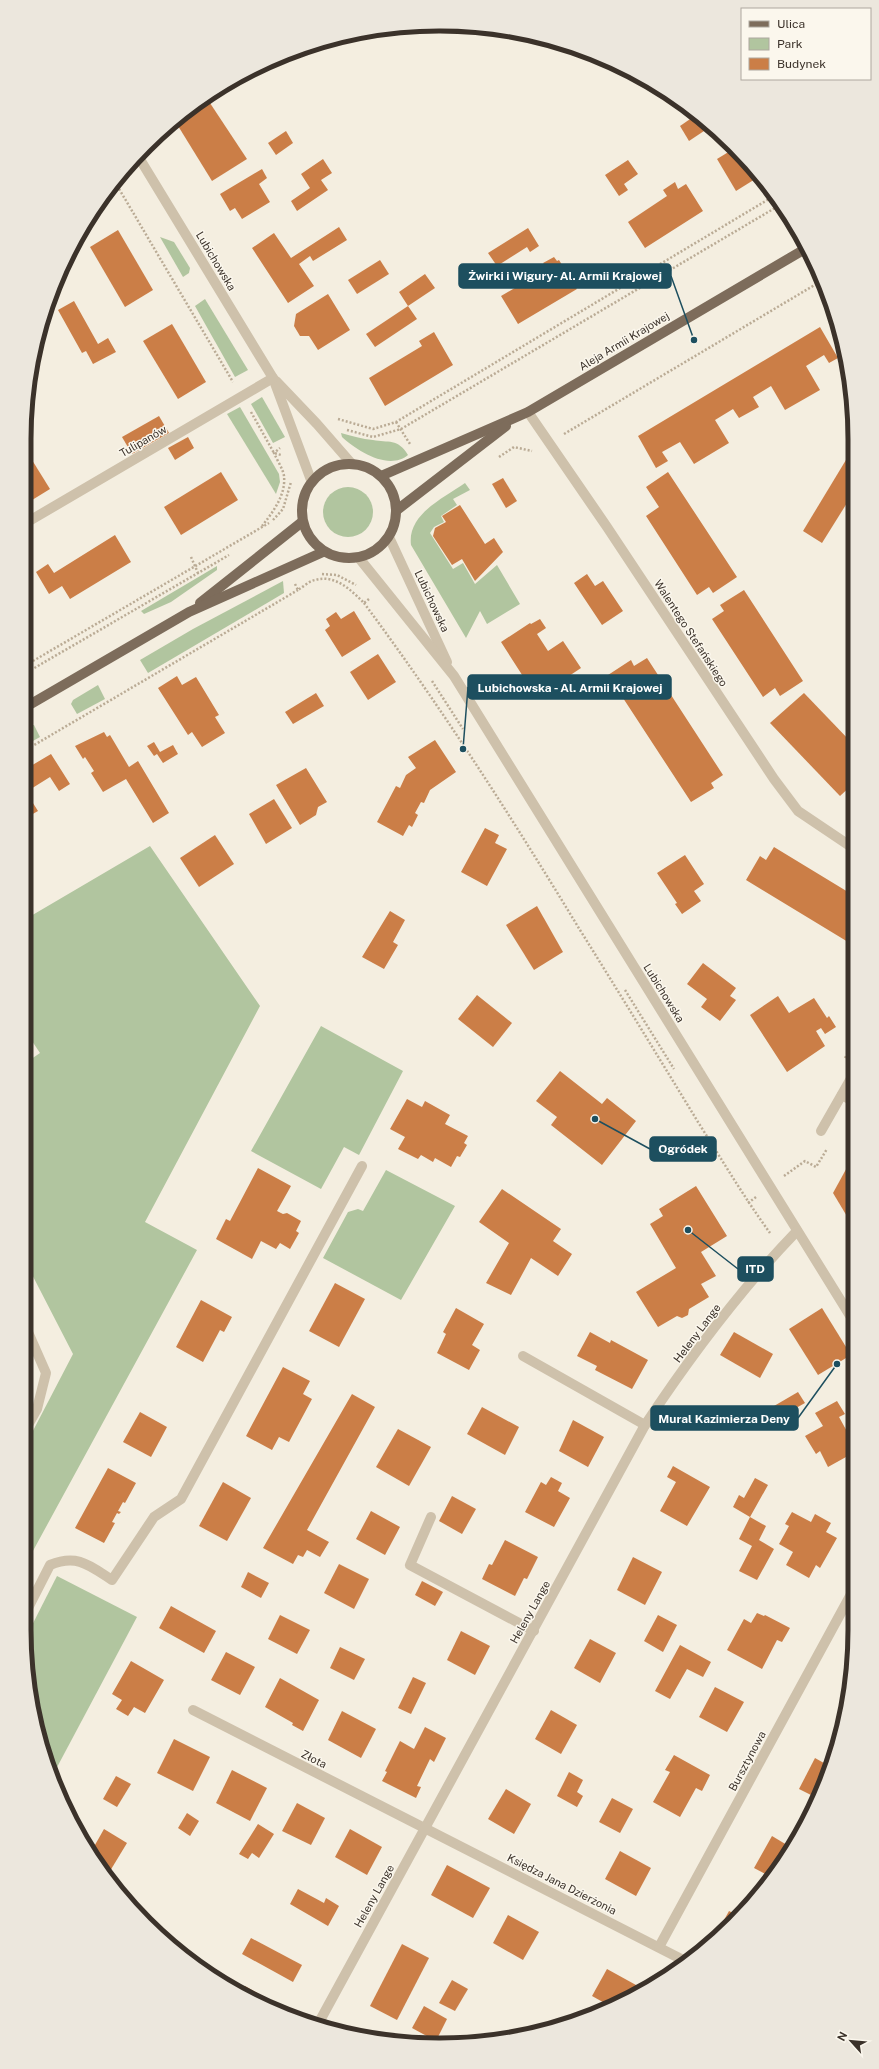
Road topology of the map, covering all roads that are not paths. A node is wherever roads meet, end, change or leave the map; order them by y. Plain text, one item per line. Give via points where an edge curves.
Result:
1 (141, 161) edge
2 (802, 251) edge
3 (273, 378) junction
4 (528, 412) junction
5 (518, 417) junction
6 (351, 463) junction
7 (381, 476) junction
8 (311, 480) junction
9 (397, 510) junction
10 (31, 520) edge
11 (302, 522) junction
12 (389, 537) junction
13 (324, 552) junction
14 (359, 558) junction
15 (189, 612) junction
16 (454, 676) junction
17 (31, 704) edge
18 (848, 845) edge
19 (848, 1084) edge
20 (842, 1095) junction
21 (848, 1098) edge
22 (820, 1131) dead end
23 (362, 1166) dead end
24 (797, 1231) junction
25 (848, 1312) edge
26 (31, 1339) edge
27 (523, 1356) dead end
28 (31, 1419) edge
29 (645, 1425) junction
30 (431, 1517) dead end
31 (848, 1600) edge
32 (31, 1602) edge
33 (534, 1631) junction
34 (193, 1710) dead end
35 (425, 1828) junction
36 (659, 1947) junction
37 (681, 1959) edge
38 (320, 2020) edge

1 - 3 street, Lubichowska
2 - 4 main road, Aleja Armii Krajowej
3 - 6 street, Lubichowska
3 - 8 street, Lubichowska
3 - 10 street, Tulipanów
4 - 5 main road, Aleja Armii Krajowej
4 - 18 street, Walentego Stefańskiego via 774,779 798,811
5 - 7 main road, Aleja Armii Krajowej
5 - 9 main road, Aleja Armii Krajowej
6 - 7 main road via 366,466
6 - 8 main road via 329,467
7 - 9 main road via 392,490
8 - 11 main road via 302,498
9 - 12 main road
11 - 13 main road via 307,536
11 - 15 main road
12 - 14 main road via 376,550
12 - 16 street, Lubichowska
13 - 14 main road via 342,558
13 - 15 main road
14 - 16 street, Lubichowska
15 - 17 main road
16 - 24 street, Lubichowska
19 - 20 street
20 - 21 street
20 - 22 street
23 - 32 street via 182,1499 154,1517 112,1580 85,1562 62,1560 50,1565
24 - 25 street, Lubichowska
24 - 29 street, Heleny Lange via 760,1269
26 - 28 street via 46,1373 37,1408
27 - 29 street
29 - 33 street, Heleny Lange
30 - 33 street via 410,1565
31 - 36 street, Bursztynowa
33 - 35 street, Heleny Lange
34 - 35 street, Złota
35 - 36 street, Księdza Jana Dzierżonia
35 - 38 street, Heleny Lange
36 - 37 street, Księdza Jana Dzierżonia

